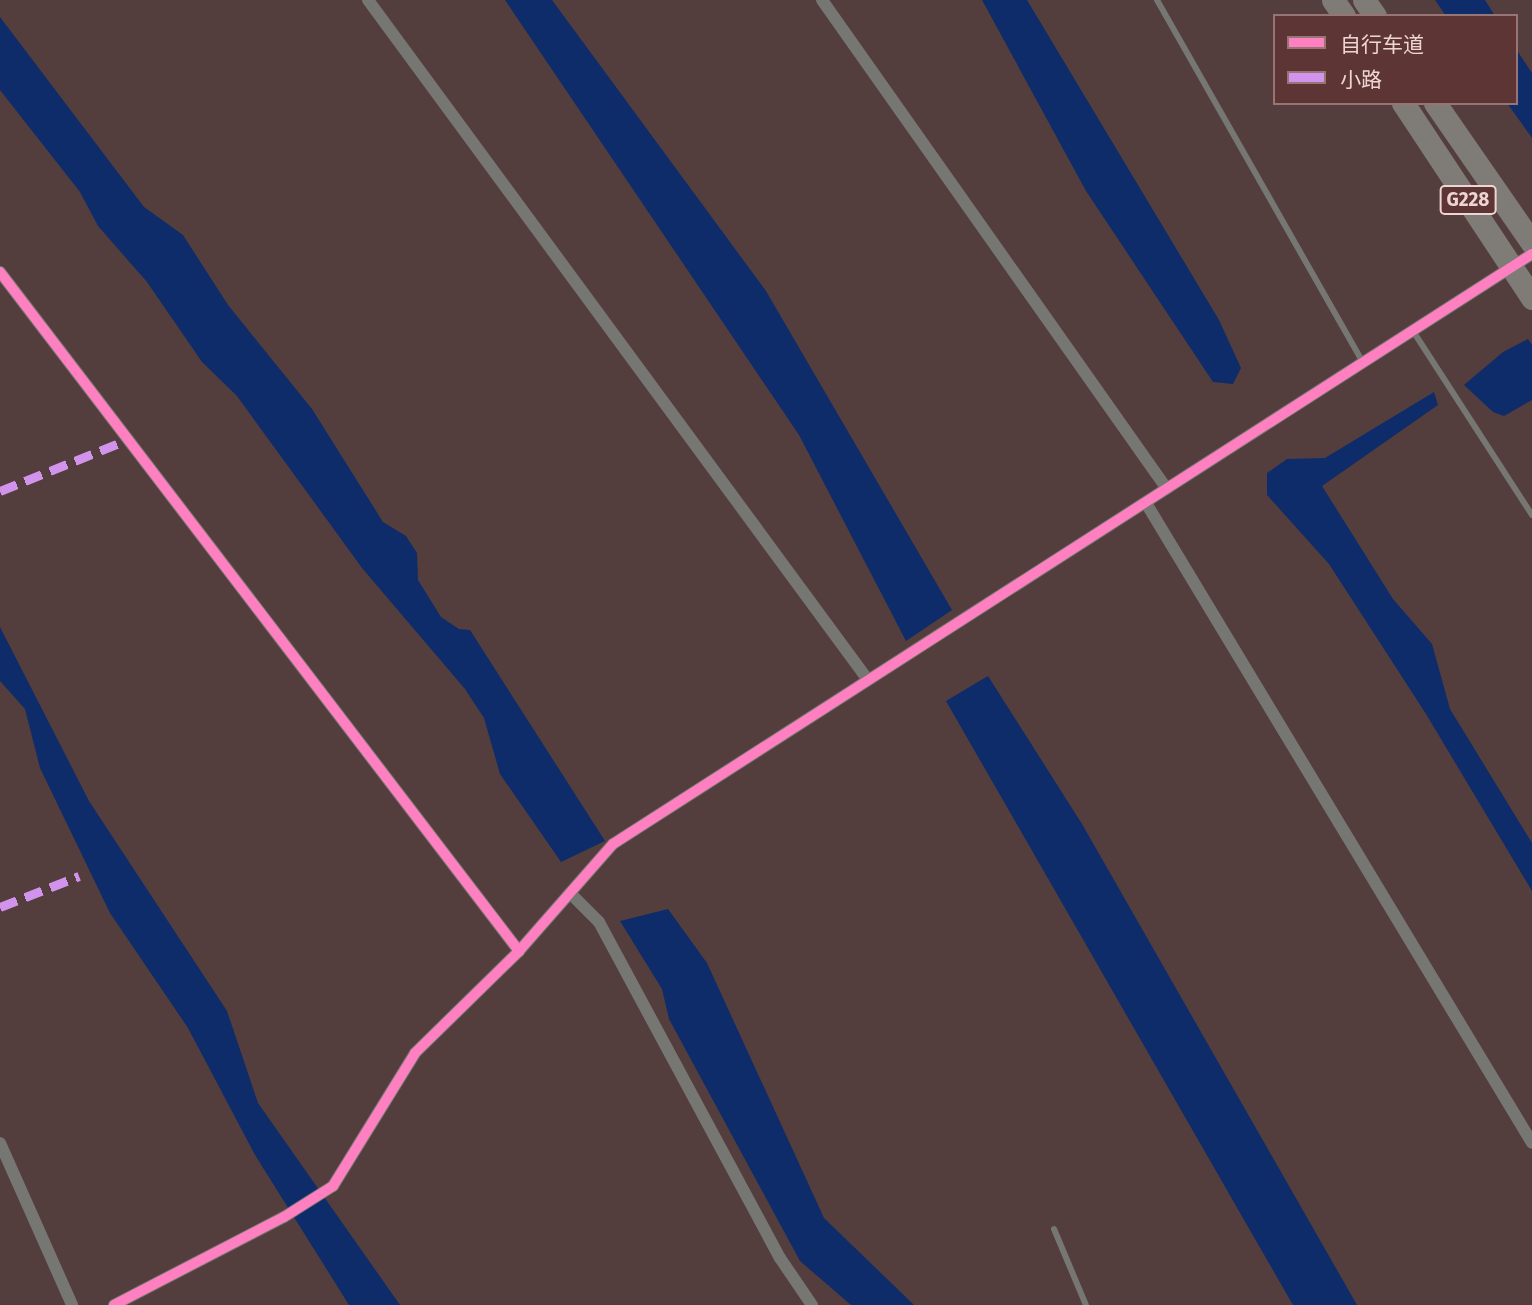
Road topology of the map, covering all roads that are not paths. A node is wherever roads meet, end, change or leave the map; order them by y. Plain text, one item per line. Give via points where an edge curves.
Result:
1 (368, 0) edge
2 (822, 0) edge
3 (1157, 0) edge
4 (1405, 105) edge
5 (1436, 105) edge
6 (1532, 243) edge
7 (1522, 260) edge
8 (0, 272) edge
9 (1532, 298) edge
10 (1413, 331) junction
11 (1363, 363) junction
12 (1167, 489) junction
13 (1146, 503) junction
14 (1532, 515) edge
15 (868, 680) junction
16 (570, 893) junction
17 (519, 951) junction
18 (0, 1143) edge
19 (1532, 1143) edge
20 (1054, 1229) dead end
21 (72, 1305) edge
22 (114, 1305) edge
23 (813, 1305) edge
24 (1086, 1305) edge

1 - 15 street
2 - 12 street
3 - 11 lane
4 - 7 highway, G228
5 - 6 highway, G228
7 - 9 highway, G228
7 - 10 street
8 - 17 street
10 - 11 street
10 - 14 lane
11 - 12 street
12 - 13 street
13 - 15 street
13 - 19 street
15 - 16 street via 613,844
16 - 17 street
16 - 23 street via 599,922 780,1258
17 - 22 street via 415,1053 333,1186 284,1217
18 - 21 street
20 - 24 lane

